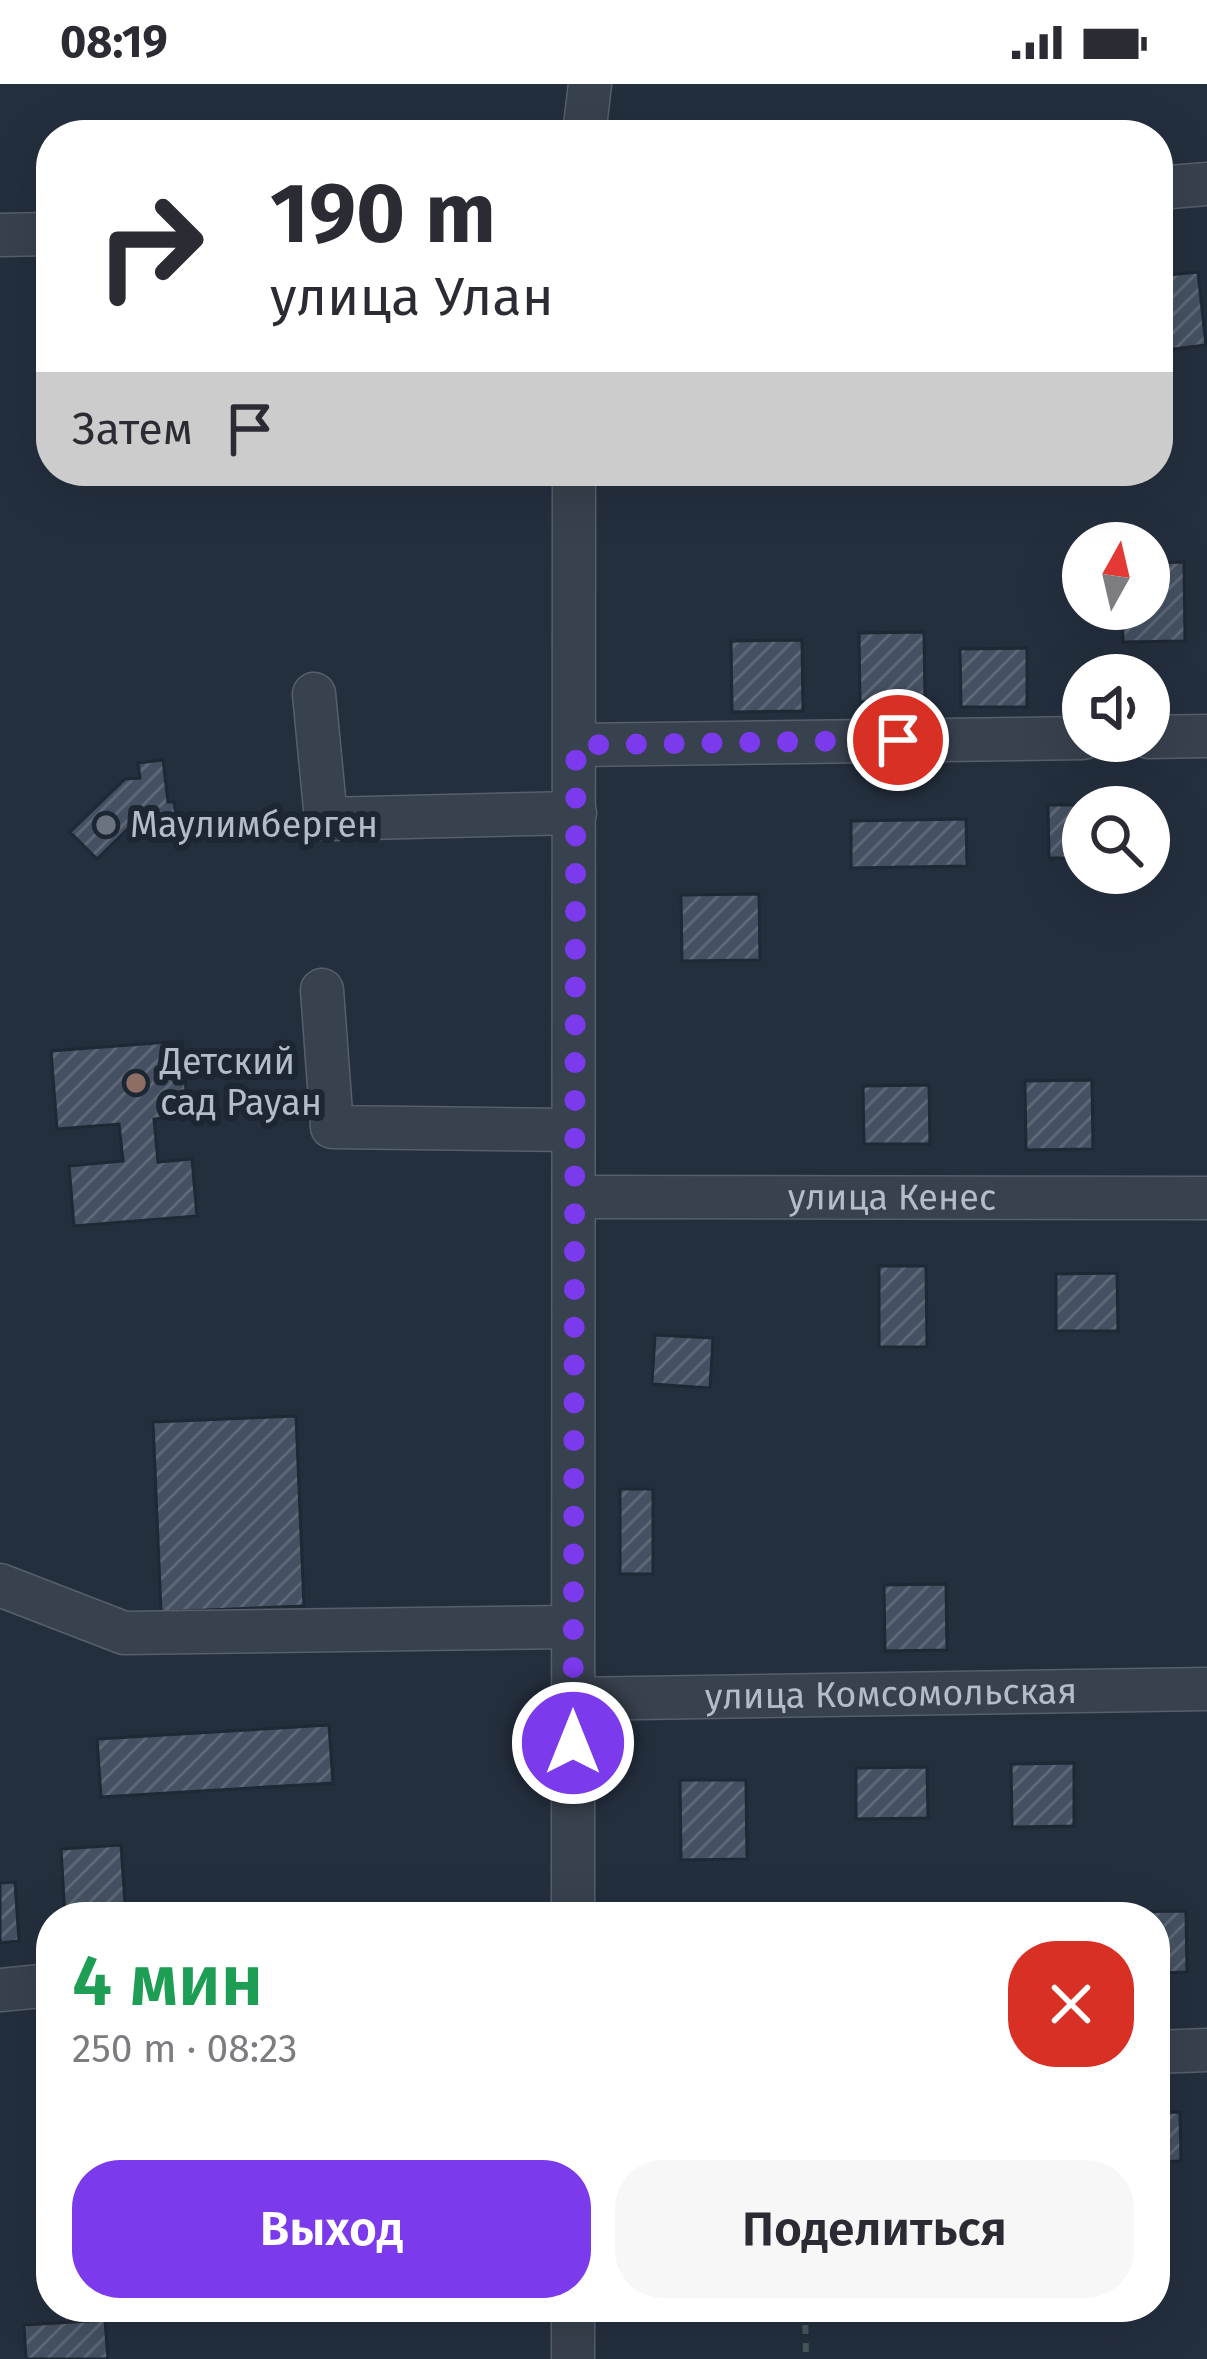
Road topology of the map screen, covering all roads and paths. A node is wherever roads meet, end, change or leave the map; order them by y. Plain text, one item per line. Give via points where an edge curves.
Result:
1 (590, 84) edge
2 (586, 120) edge
3 (1207, 184) edge
4 (1173, 187) edge
5 (36, 234) edge
6 (0, 235) edge
7 (574, 486) edge
8 (314, 694) dead end
9 (1170, 736) edge
10 (1207, 736) edge
11 (1062, 737) edge
12 (576, 745) junction
13 (575, 813) junction
14 (322, 990) dead end
15 (573, 1130) junction
16 (574, 1198) junction
17 (1207, 1198) edge
18 (0, 1585) edge
19 (572, 1628) junction
20 (1207, 1689) edge
21 (573, 1699) junction
22 (572, 1902) edge
23 (36, 1986) edge
24 (0, 1990) edge
25 (1207, 2050) edge
26 (1170, 2051) edge
27 (573, 2322) edge
28 (805, 2322) edge
29 (573, 2359) edge
30 (806, 2359) edge

1 - 2 street
3 - 4 street
5 - 6 street
7 - 12 street
8 - 13 street via 326,819
9 - 10 street
11 - 12 street
12 - 13 street
13 - 15 street
14 - 15 street via 332,1127
15 - 16 street
16 - 17 street, улица Кенес
16 - 19 street
18 - 19 street via 124,1633
19 - 21 street
20 - 21 street, улица Комсомольская
21 - 22 street
23 - 24 street
25 - 26 street
27 - 29 street
28 - 30 path

